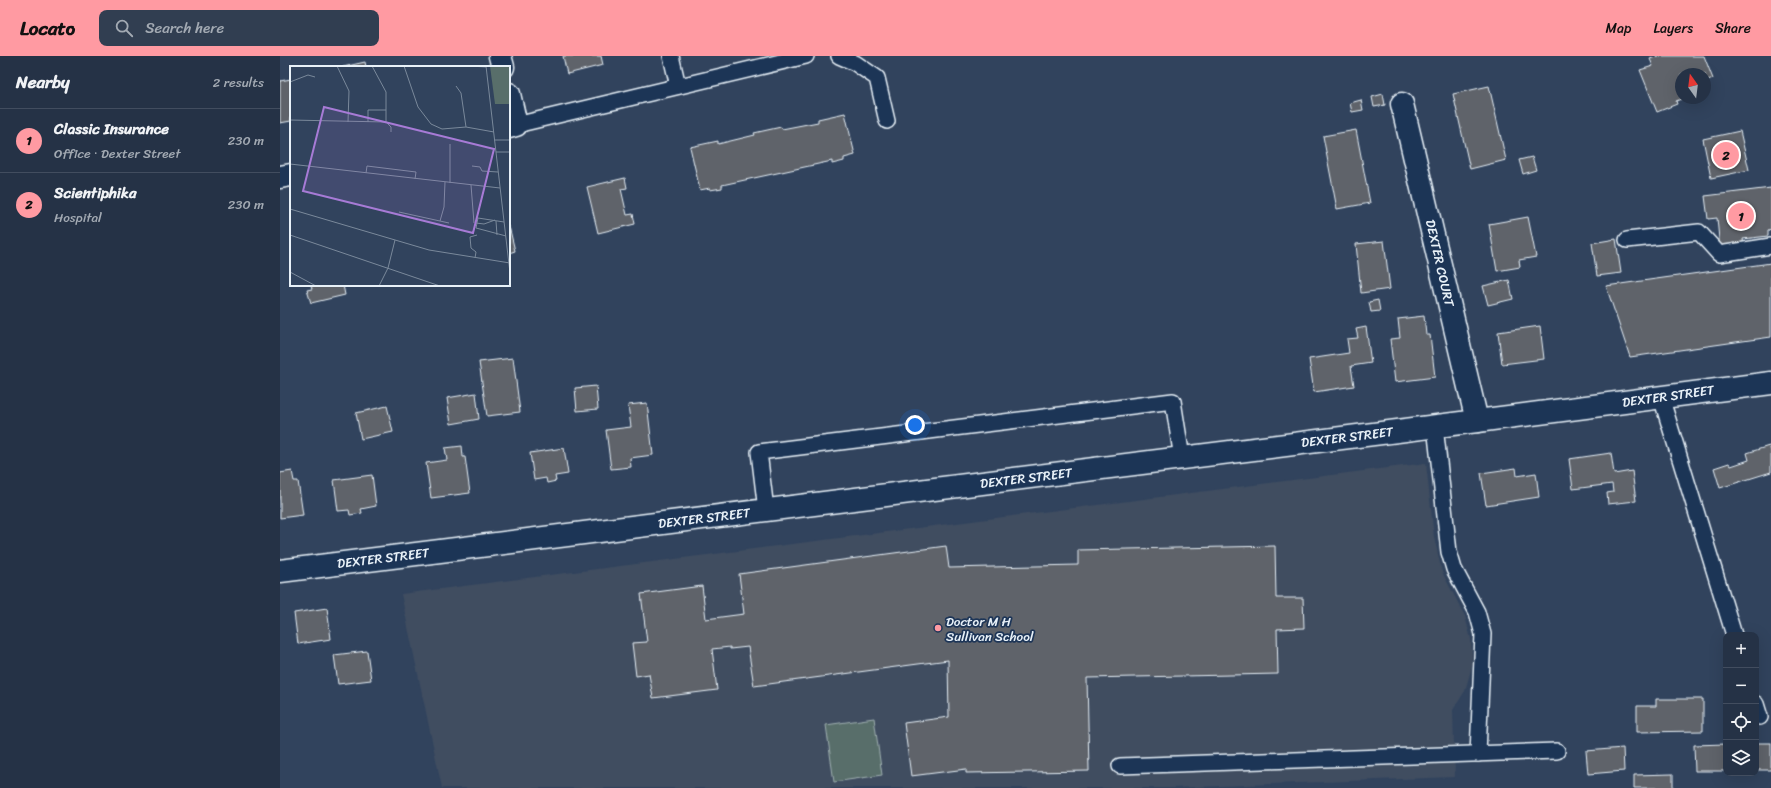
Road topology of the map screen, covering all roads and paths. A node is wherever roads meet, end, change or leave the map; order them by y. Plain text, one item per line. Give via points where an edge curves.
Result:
1 (500, 56) edge
2 (671, 56) edge
3 (806, 56) edge
4 (839, 56) edge
5 (503, 66) edge
6 (678, 86) junction
7 (510, 102) edge
8 (1402, 104) dead end
9 (887, 121) dead end
10 (513, 126) edge
11 (290, 175) edge
12 (280, 177) edge
13 (1627, 240) dead end
14 (1771, 246) edge
15 (1771, 383) edge
16 (1661, 397) junction
17 (1477, 421) junction
18 (1435, 426) junction
19 (1182, 458) junction
20 (766, 510) junction
21 (280, 571) edge
22 (1733, 632) edge
23 (1557, 751) dead end
24 (1478, 754) junction
25 (1120, 766) dead end

1 - 5 street
2 - 6 lane
3 - 6 lane
4 - 9 lane via 877,78
6 - 10 lane
7 - 10 street
8 - 17 street, DEXTER COURT
11 - 12 street
13 - 14 lane via 1699,232 1719,254
15 - 16 street, DEXTER STREET
16 - 17 street, DEXTER STREET
16 - 22 lane
17 - 18 street, DEXTER STREET
18 - 19 street, DEXTER STREET
18 - 24 lane via 1449,552 1454,569 1477,612 1483,634
19 - 20 street, DEXTER STREET
19 - 20 lane via 1174,401 759,452
20 - 21 street, DEXTER STREET
23 - 24 lane
24 - 25 lane

